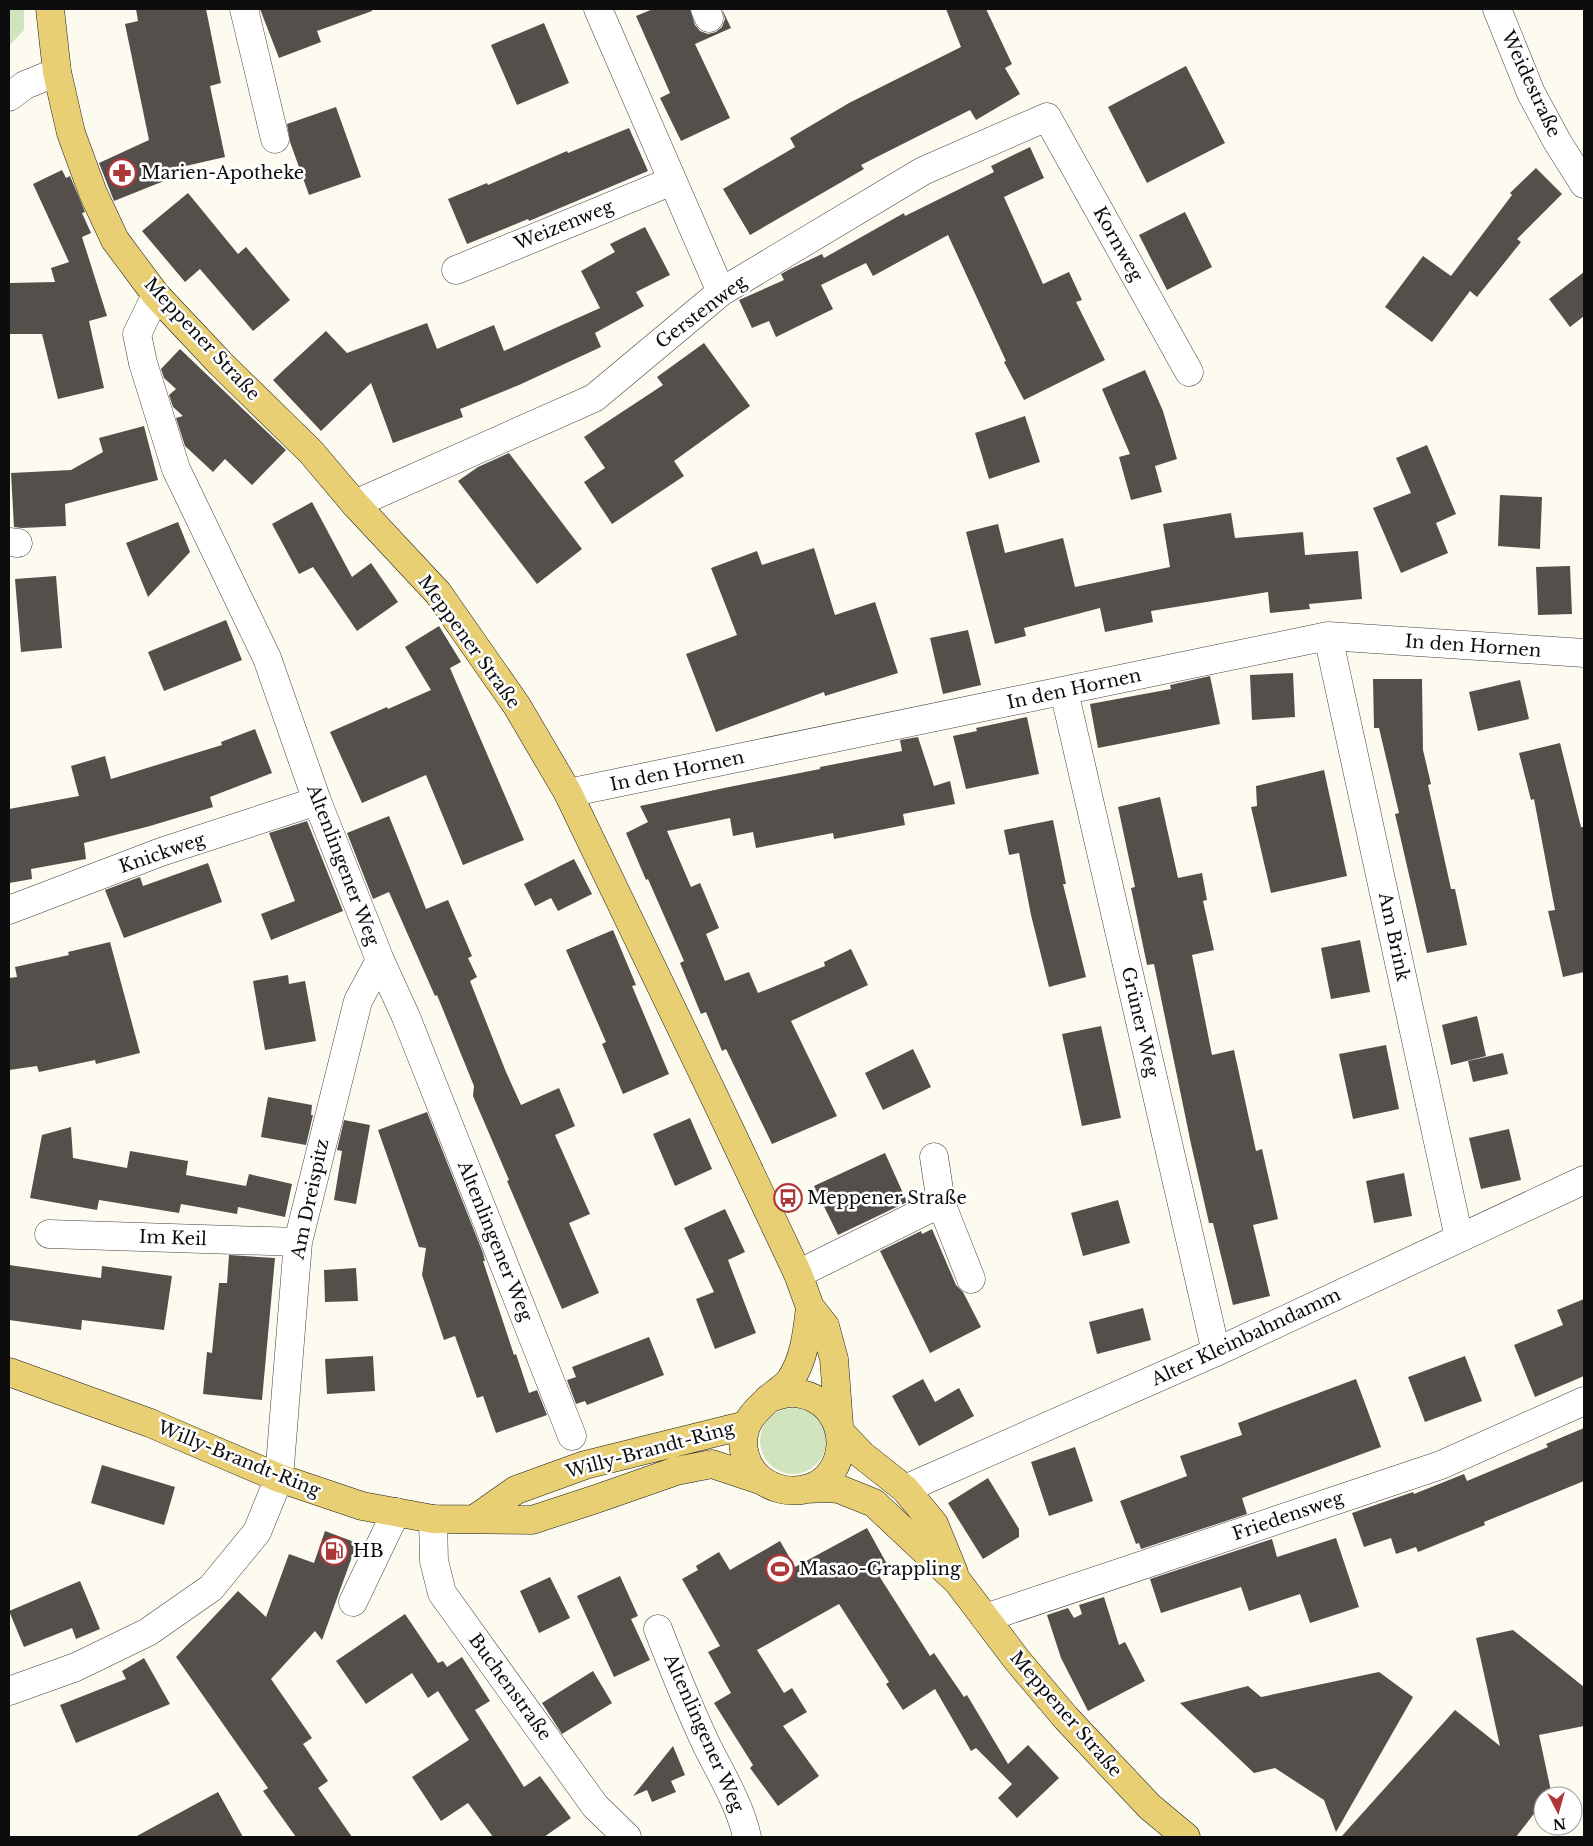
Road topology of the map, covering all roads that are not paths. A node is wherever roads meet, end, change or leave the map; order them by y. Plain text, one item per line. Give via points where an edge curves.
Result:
1 (50, 9) edge
2 (244, 9) edge
3 (1497, 9) edge
4 (604, 11) edge
5 (57, 72) junction
6 (9, 98) edge
7 (1047, 117) joint
8 (275, 139) dead end
9 (672, 181) junction
10 (1584, 184) edge
11 (456, 270) dead end
12 (721, 292) junction
13 (156, 295) junction
14 (1189, 372) dead end
15 (356, 504) junction
16 (1328, 636) junction
17 (1584, 653) edge
18 (1064, 691) junction
19 (568, 793) junction
20 (317, 801) junction
21 (9, 910) edge
22 (380, 960) junction
23 (934, 1157) dead end
24 (1584, 1180) edge
25 (941, 1203) junction
26 (49, 1234) dead end
27 (1459, 1238) junction
28 (298, 1242) junction
29 (798, 1274) junction
30 (971, 1279) dead end
31 (810, 1307) junction
32 (1216, 1352) junction
33 (9, 1372) edge
34 (768, 1399) junction
35 (1584, 1401) edge
36 (746, 1425) junction
37 (840, 1429) junction
38 (572, 1436) dead end
39 (279, 1478) junction
40 (763, 1481) junction
41 (806, 1489) junction
42 (905, 1489) junction
43 (396, 1512) junction
44 (476, 1518) junction
45 (434, 1519) junction
46 (958, 1582) junction
47 (353, 1602) dead end
48 (986, 1618) junction
49 (658, 1629) dead end
50 (9, 1690) edge
51 (627, 1837) edge
52 (747, 1837) edge
53 (1186, 1837) edge

1 - 5 main road, Meppener Straße
2 - 8 street
3 - 10 street, Weidestraße via 1531,93
4 - 9 street
5 - 6 street via 25,85
5 - 13 main road, Meppener Straße via 71,133 93,193 116,240
7 - 12 street, Gerstenweg via 923,171
7 - 14 street, Kornweg
9 - 11 street, Weizenweg
9 - 12 street
12 - 15 street, Gerstenweg via 594,398
13 - 15 main road, Meppener Straße via 311,452
13 - 20 street, Altenlingener Weg via 137,334 176,469 266,658
15 - 19 main road, Meppener Straße via 438,593 517,706
16 - 17 street, In den Hornen
16 - 18 street, In den Hornen
16 - 27 street, Am Brink
18 - 19 street, In den Hornen
18 - 32 street, Grüner Weg
19 - 29 main road, Meppener Straße
20 - 21 street, Knickweg via 161,852
20 - 22 street, Altenlingener Weg
22 - 28 street, Am Dreispitz via 358,1001
22 - 38 street, Altenlingener Weg via 406,1017
23 - 25 street
24 - 27 street, Alter Kleinbahndamm
25 - 29 street
25 - 30 street
26 - 28 street, Im Keil
27 - 32 street, Alter Kleinbahndamm
28 - 39 street, Am Dreispitz
29 - 31 main road, Meppener Straße
31 - 34 main road, Meppener Straße via 803,1354 790,1381
31 - 37 main road, Meppener Straße via 825,1326 834,1359
32 - 42 street, Alter Kleinbahndamm
33 - 39 main road, Willy-Brandt-Ring via 150,1422
34 - 36 main road via 755,1410
34 - 37 main road via 784,1394 801,1394 817,1399 830,1410
35 - 48 street, Friedensweg via 1441,1465
36 - 40 main road via 743,1440 745,1456
36 - 44 main road, Willy-Brandt-Ring via 585,1465 516,1490
37 - 41 main road via 838,1462 830,1474
37 - 42 main road, Meppener Straße via 862,1455
39 - 43 main road, Willy-Brandt-Ring via 362,1506
39 - 50 street, Am Dreispitz via 257,1532 210,1588 148,1632 76,1668
40 - 41 main road via 783,1491
40 - 44 main road, Willy-Brandt-Ring via 712,1464 676,1471 532,1520
41 - 46 main road, Meppener Straße via 839,1489 874,1503
42 - 46 main road, Meppener Straße via 934,1524
43 - 45 main road, Willy-Brandt-Ring
43 - 47 street
44 - 45 main road, Willy-Brandt-Ring
45 - 51 street, Buchenstraße via 434,1561 442,1593 595,1806
46 - 48 main road, Meppener Straße
48 - 53 main road, Meppener Straße via 1066,1718 1150,1807
49 - 52 street, Altenlingener Weg via 706,1744 743,1818

